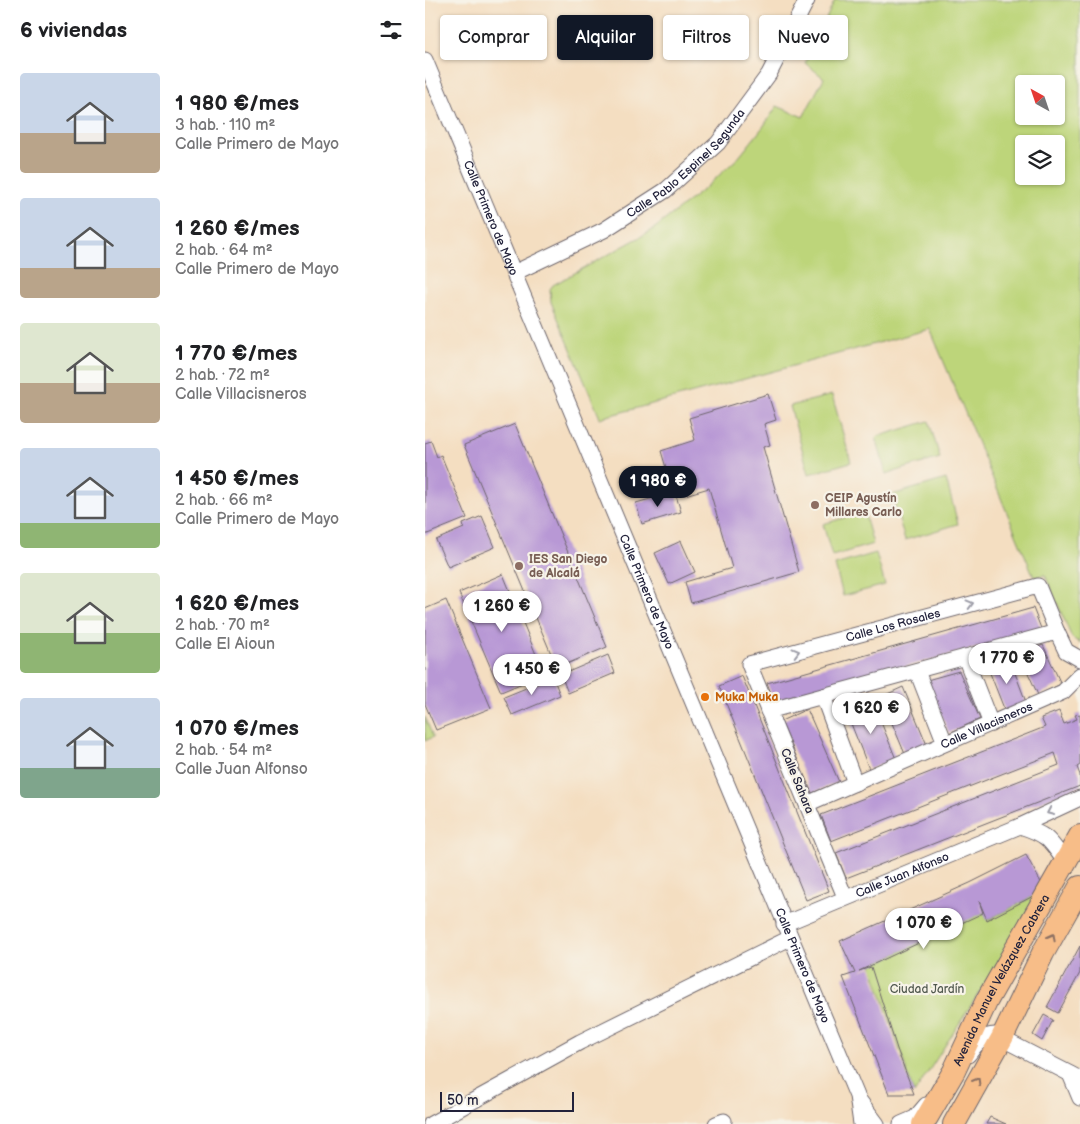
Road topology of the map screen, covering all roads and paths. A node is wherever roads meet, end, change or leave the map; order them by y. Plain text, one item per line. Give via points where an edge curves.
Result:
1 (807, 0) edge
2 (425, 60) edge
3 (514, 273) junction
4 (1057, 632) junction
5 (965, 657) junction
6 (1080, 659) edge
7 (749, 664) joint
8 (917, 671) junction
9 (1080, 675) edge
10 (823, 696) junction
11 (768, 712) junction
12 (991, 724) junction
13 (945, 743) junction
14 (855, 783) junction
15 (1080, 798) edge
16 (807, 804) junction
17 (1020, 826) junction
18 (1080, 836) edge
19 (1066, 863) junction
20 (1080, 887) edge
21 (845, 898) junction
22 (787, 931) junction
23 (1002, 1038) junction
24 (954, 1071) junction
25 (1075, 1077) edge
26 (1080, 1098) edge
27 (870, 1121) edge
28 (431, 1124) edge
29 (888, 1124) edge
30 (901, 1124) edge
31 (923, 1124) edge
32 (954, 1124) edge

1 - 3 street, Calle Pablo Espinel Segunda via 769,74 718,143 666,190 604,230
2 - 3 street, Calle Primero de Mayo
3 - 22 street, Calle Primero de Mayo
4 - 5 street
4 - 6 street via 1066,651
7 -> 4 street, Calle Los Rosales via 1038,586
5 - 8 street
5 - 12 street
7 - 11 street, Calle Sahara
8 - 10 street
8 - 13 street
9 - 12 street, Calle Villacisneros via 1063,692
10 - 11 street
10 - 14 street
11 - 16 street, Calle Sahara
12 - 13 street, Calle Villacisneros
13 - 14 street, Calle Villacisneros
14 - 16 street, Calle Villacisneros
15 -> 17 street, Calle Juan Alfonso
16 - 21 street, Calle Sahara
17 - 19 street via 1039,832 1050,840
17 - 21 street, Calle Juan Alfonso
18 - 19 main road, Avenida Manuel Velázquez Cabrera
19 - 24 main road, Avenida Manuel Velázquez Cabrera via 987,1000
23 -> 20 main road, Avenida Manuel Velázquez Cabrera via 1043,953
21 - 22 street, Calle Juan Alfonso
22 - 27 street, Calle Primero de Mayo
22 - 28 street, Calle Juan Alfonso
23 - 24 street via 988,1035
23 - 25 street
32 -> 23 main road, Avenida Manuel Velázquez Cabrera
24 - 30 street via 915,1118
24 - 31 main road, Avenida Manuel Velázquez Cabrera
25 - 26 street
27 - 29 street

